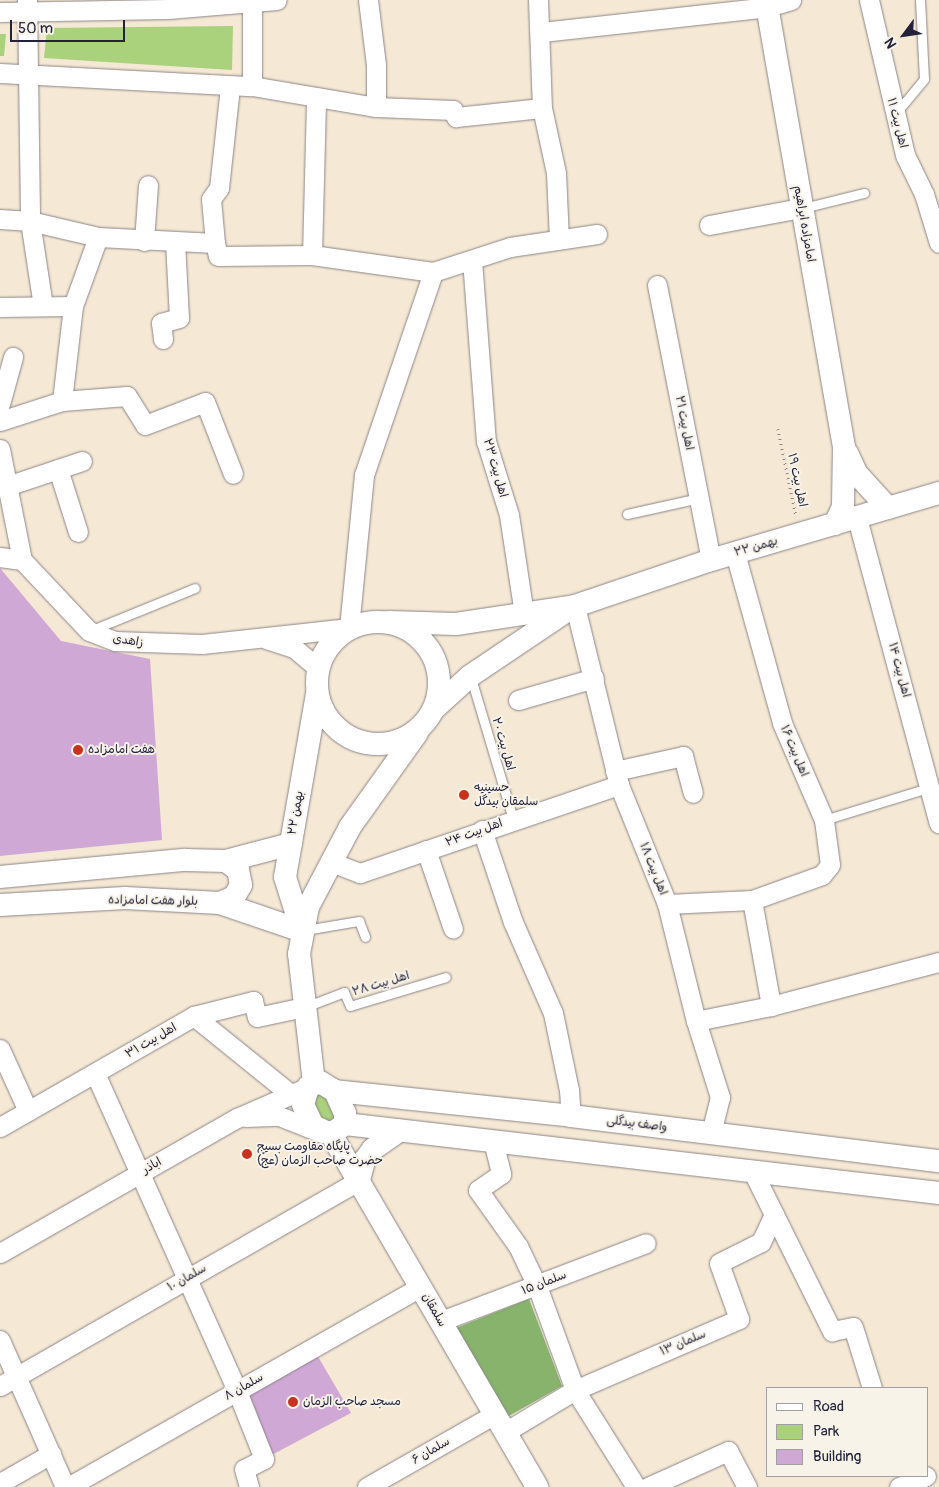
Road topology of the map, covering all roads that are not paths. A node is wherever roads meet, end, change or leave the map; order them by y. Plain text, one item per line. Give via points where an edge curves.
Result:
1 (277, 0) edge
2 (368, 0) edge
3 (538, 0) edge
4 (791, 0) edge
5 (869, 0) edge
6 (920, 0) edge
7 (252, 2) edge
8 (767, 3) edge
9 (27, 5) edge
10 (0, 12) edge
11 (542, 32) junction
12 (0, 73) edge
13 (26, 74) junction
14 (230, 86) junction
15 (252, 86) junction
16 (316, 97) junction
17 (376, 107) junction
18 (542, 108) junction
19 (896, 113) junction
20 (148, 185) dead end
21 (864, 194) dead end
22 (801, 208) junction
23 (0, 219) edge
24 (30, 221) junction
25 (710, 225) dead end
26 (597, 234) dead end
27 (98, 237) junction
28 (559, 238) junction
29 (144, 241) junction
30 (175, 242) junction
31 (214, 243) junction
32 (939, 243) edge
33 (312, 254) junction
34 (472, 260) junction
35 (433, 272) junction
36 (657, 285) dead end
37 (0, 306) edge
38 (43, 306) junction
39 (73, 306) junction
40 (163, 339) dead end
41 (13, 357) dead end
42 (62, 400) junction
43 (0, 404) edge
44 (0, 421) edge
45 (844, 447) junction
46 (0, 449) edge
47 (82, 461) dead end
48 (58, 469) junction
49 (233, 474) dead end
50 (8, 486) junction
51 (939, 493) edge
52 (699, 498) junction
53 (888, 508) junction
54 (627, 514) dead end
55 (857, 518) junction
56 (835, 524) junction
57 (78, 532) dead end
58 (735, 553) junction
59 (0, 557) edge
60 (22, 560) junction
61 (711, 560) junction
62 (196, 588) dead end
63 (576, 606) junction
64 (524, 614) junction
65 (389, 622) junction
66 (349, 628) junction
67 (89, 631) junction
68 (258, 637) junction
69 (318, 667) junction
70 (470, 676) junction
71 (594, 678) junction
72 (317, 694) junction
73 (518, 700) dead end
74 (435, 708) junction
75 (418, 730) junction
76 (617, 778) junction
77 (931, 787) junction
78 (693, 793) dead end
79 (512, 819) junction
80 (824, 820) junction
81 (939, 823) edge
82 (482, 830) junction
83 (291, 844) junction
84 (426, 850) junction
85 (226, 861) junction
86 (331, 862) junction
87 (0, 876) edge
88 (752, 900) junction
89 (220, 902) junction
90 (667, 904) junction
91 (0, 905) edge
92 (454, 929) dead end
93 (302, 931) junction
94 (365, 937) dead end
95 (939, 962) edge
96 (446, 977) dead end
97 (771, 1006) junction
98 (304, 1007) junction
99 (194, 1016) junction
100 (696, 1021) junction
101 (0, 1049) edge
102 (95, 1073) junction
103 (303, 1088) junction
104 (335, 1091) junction
105 (28, 1111) junction
106 (571, 1116) junction
107 (238, 1118) junction
108 (0, 1127) edge
109 (332, 1130) junction
110 (399, 1131) junction
111 (711, 1133) junction
112 (493, 1142) junction
113 (889, 1154) junction
114 (939, 1161) edge
115 (753, 1172) junction
116 (139, 1174) junction
117 (358, 1180) junction
118 (888, 1187) junction
119 (939, 1193) edge
120 (774, 1214) junction
121 (646, 1243) dead end
122 (0, 1253) edge
123 (187, 1278) junction
124 (537, 1286) junction
125 (420, 1287) junction
126 (440, 1321) junction
127 (0, 1340) edge
128 (16, 1376) junction
129 (0, 1386) edge
130 (872, 1387) edge
131 (575, 1390) junction
132 (237, 1391) junction
133 (500, 1423) junction
134 (51, 1454) junction
135 (920, 1477) edge
136 (0, 1483) edge
137 (901, 1483) edge
138 (66, 1487) edge
139 (249, 1487) edge
140 (367, 1487) edge
141 (537, 1487) edge
142 (636, 1487) edge
143 (648, 1487) edge
144 (747, 1487) edge

1 - 7 street
2 - 17 street via 376,65
3 - 11 street
4 - 8 street
5 - 19 street, اهل بیت ۱۱
6 - 19 lane via 924,79
7 - 9 street via 168,8
7 - 15 street
8 - 11 street
8 - 22 street, امامزاده ابراهیم
9 - 10 street
9 - 13 street
11 - 18 street
12 - 13 street
13 - 14 street
13 - 24 street
14 - 15 street
14 - 31 street via 220,188 212,199
15 - 16 street
16 - 17 street
16 - 33 street
17 - 18 street via 453,110 456,117
18 - 28 street via 556,173
19 - 32 street, اهل بیت ۱۱ via 905,155 924,194
20 - 29 street
21 - 22 lane
22 - 25 street
22 - 45 street, امامزاده ابراهیم
23 - 24 street
24 - 27 street
24 - 38 street
26 - 28 street
27 - 29 street
27 - 39 street
28 - 34 street via 510,246
29 - 30 street
30 - 31 street
30 - 40 street via 179,318 161,323
31 - 33 street via 218,256
33 - 35 street
34 - 35 street
34 - 64 street, اهل بیت ۲۳ via 486,440 508,515
35 - 66 street via 364,475
36 - 52 street, اهل بیت ۲۱
37 - 38 street
38 - 39 street
39 - 42 street
41 - 43 street
42 - 44 street
42 - 49 street via 127,396 145,425 205,402
45 - 53 street, امامزاده ابراهیم via 858,474
45 - 56 street, امامزاده ابراهیم via 846,486 843,507
46 - 50 street
47 - 48 street
48 - 50 street
48 - 57 street
50 - 60 street
51 - 53 street, ۲۲ بهمن
52 - 54 lane
52 - 61 street, اهل بیت ۲۱
53 - 55 street, ۲۲ بهمن
55 - 56 street, ۲۲ بهمن
55 - 77 street, اهل بیت ۱۴
56 - 58 street, ۲۲ بهمن
58 - 61 street, ۲۲ بهمن
58 - 80 street, اهل بیت ۱۶ via 782,722
59 - 60 street
60 - 67 street, زاهدی
61 - 63 street, ۲۲ بهمن
62 - 67 lane
63 - 64 street, ۲۲ بهمن
63 - 70 street, ۲۲ بهمن
63 - 71 street, اهل بیت ۱۸
64 - 65 street, ۲۲ بهمن via 456,624
65 - 66 street via 369,621
65 - 74 street via 414,633 433,654 440,680
66 - 68 street, زاهدی
66 - 69 street via 329,644
67 - 68 street, زاهدی via 115,641 153,645 202,644
68 - 69 street, زاهدی via 294,648
69 - 72 street
70 - 74 street, ۲۲ بهمن
70 - 79 lane, اهل بیت ۲۰
71 - 73 street
71 - 76 street, اهل بیت ۱۸
72 - 75 street via 326,718 345,736 370,744 396,742
72 - 83 street, ۲۲ بهمن
74 - 75 street
75 - 86 street, ۲۲ بهمن via 350,827
76 - 78 street, اهل بیت ۲۴ via 683,756
76 - 79 street, اهل بیت ۲۴
76 - 90 street, اهل بیت ۱۸
77 - 80 lane
77 - 81 street, اهل بیت ۱۴
79 - 82 street, اهل بیت ۲۴
80 - 88 street, اهل بیت ۱۶ via 830,865 822,875
82 - 84 street, اهل بیت ۲۴
82 - 106 street via 512,922 553,1013 570,1090
83 - 85 street
83 - 93 street, ۲۲ بهمن via 285,877
84 - 86 street, اهل بیت ۲۴ via 360,873
84 - 92 street
85 - 87 street via 185,860
85 - 89 street via 238,870 241,884 234,897
86 - 93 street, ۲۲ بهمن via 308,906
88 - 90 street, اهل بیت ۱۶
88 - 97 street
89 - 91 street, بلوار هفت امامزاده via 124,898
89 - 93 street, بلوار هفت امامزاده
90 - 100 street, اهل بیت ۱۸
93 - 94 lane via 359,921
93 - 98 street, ۲۲ بهمن via 299,954
95 - 97 street
96 - 98 lane, اهل بیت ۲۸ via 350,1006 344,992
97 - 100 street
98 - 99 street, اهل بیت ۳۱ via 257,1017 253,1001
98 - 103 street, ۲۲ بهمن
99 - 102 street, اهل بیت ۳۱
99 - 103 street
100 - 111 street, اهل بیت ۱۸ via 720,1097
101 - 105 street
102 - 105 street, اهل بیت ۳۱
102 - 116 street
103 - 104 street, واصف بیدگلی via 328,1084
103 - 107 street, اباذر
103 - 109 street, ۲۲ بهمن via 303,1105 313,1126
104 - 106 street, واصف بیدگلی
104 - 109 street via 345,1113
105 - 108 street, اهل بیت ۳۱
106 - 111 street, واصف بیدگلی
107 - 109 street via 279,1116
107 - 116 street, اباذر
109 - 110 street
109 - 117 street, سلمقان
110 - 112 street
110 - 117 street via 373,1149 364,1161
111 - 113 street, واصف بیدگلی
112 - 115 street
112 - 124 street via 500,1174 478,1190 518,1246
113 - 114 street, واصف بیدگلی
113 - 118 street
115 - 118 street
115 - 120 street
116 - 122 street, اباذر
116 - 123 street
117 - 123 street, سلمان ۱۰
117 - 125 street, سلمقان
118 - 119 street
120 - 130 street via 832,1331 853,1328
120 - 131 street, سلمان ۱۳ via 761,1242 719,1263 739,1319
121 - 124 street, سلمان ۱۵
123 - 128 street, سلمان ۱۰
123 - 132 street
124 - 126 street, سلمان ۱۵
124 - 131 street
125 - 126 street, سلمقان
125 - 132 street, سلمان ۸
126 - 133 street, سلمقان
127 - 128 street
128 - 129 street, سلمان ۱۰
128 - 134 street
131 - 133 street, سلمان ۱۳
131 - 142 street
132 - 138 street, سلمان ۸
132 - 139 street via 264,1458 244,1470
133 - 140 street, سلمان ۶
133 - 141 street, سلمقان
134 - 136 street
134 - 138 street
135 - 137 street
143 - 144 street via 728,1451

